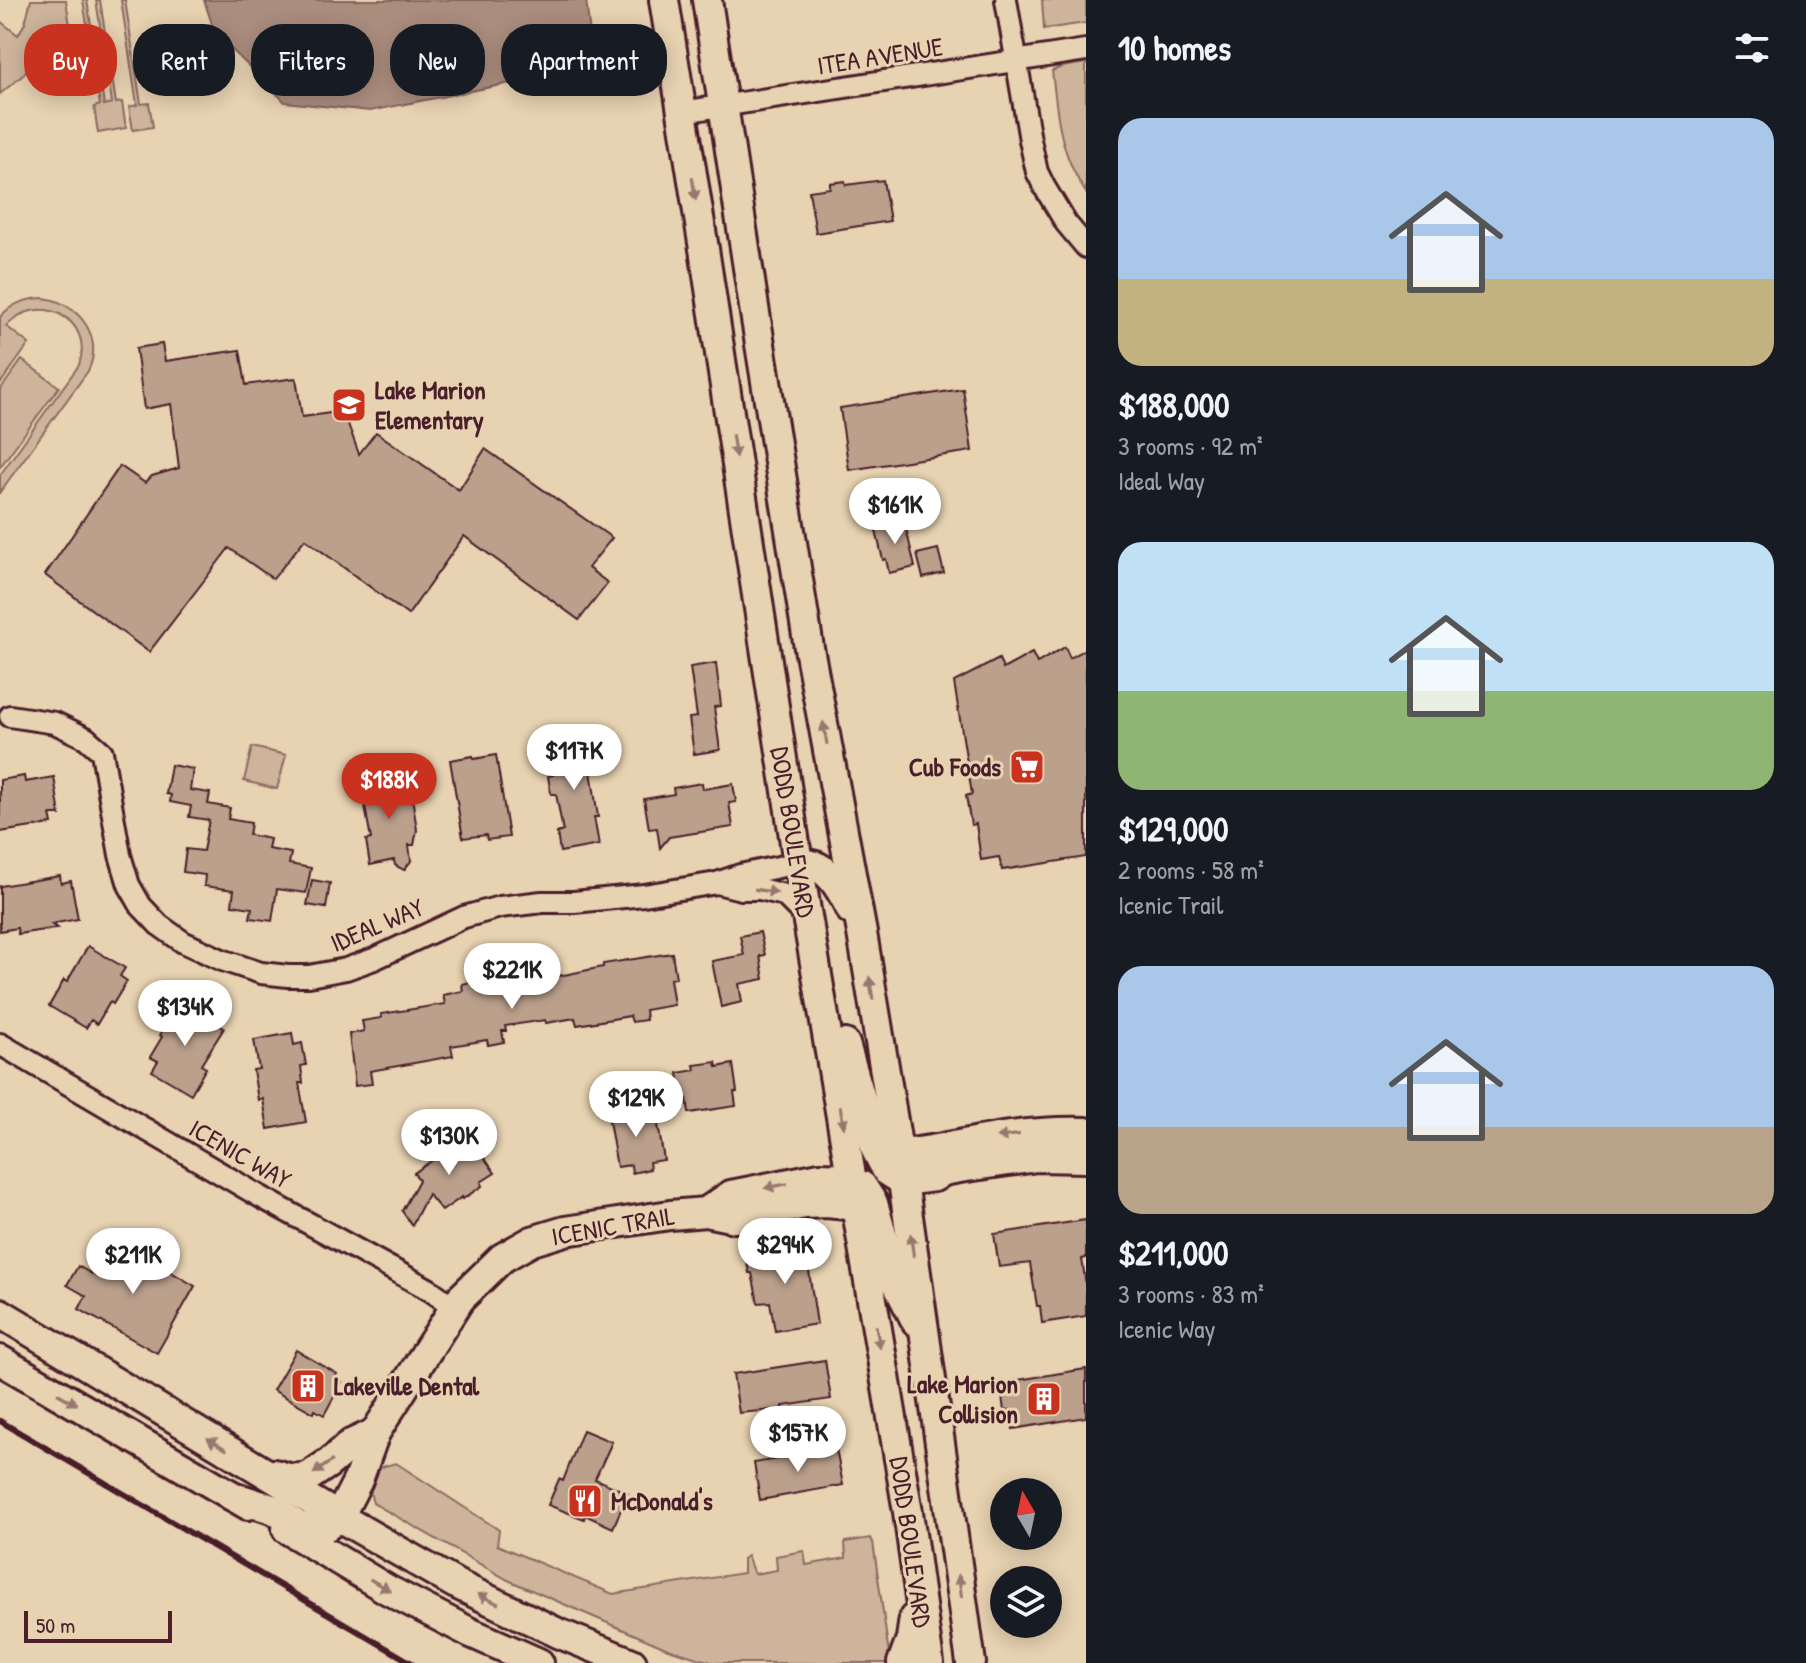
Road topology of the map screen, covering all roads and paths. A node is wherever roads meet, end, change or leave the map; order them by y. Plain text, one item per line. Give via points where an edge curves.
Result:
1 (664, 0) edge
2 (707, 0) edge
3 (1006, 0) edge
4 (1086, 50) edge
5 (1016, 62) junction
6 (724, 105) junction
7 (682, 112) junction
8 (1086, 247) edge
9 (10, 716) dead end
10 (798, 863) junction
11 (717, 883) junction
12 (806, 917) junction
13 (862, 933) junction
14 (820, 989) junction
15 (0, 1044) edge
16 (1086, 1132) edge
17 (1086, 1158) edge
18 (900, 1168) junction
19 (852, 1178) junction
20 (856, 1206) junction
21 (706, 1212) junction
22 (454, 1307) junction
23 (0, 1313) edge
24 (927, 1343) junction
25 (0, 1360) edge
26 (375, 1433) junction
27 (264, 1472) junction
28 (232, 1496) junction
29 (339, 1517) junction
30 (917, 1585) junction
31 (539, 1663) edge
32 (632, 1663) edge
33 (902, 1663) edge
34 (929, 1663) edge
35 (971, 1663) edge

1 - 7 main road, DODD BOULEVARD
2 - 6 main road, DODD BOULEVARD
3 - 5 street
4 - 5 street, ITEA AVENUE
5 - 6 street, ITEA AVENUE
5 - 8 street via 1037,172
6 - 7 street, ITEA AVENUE
13 -> 6 main road, DODD BOULEVARD via 807,633
7 -> 10 main road, DODD BOULEVARD
9 - 11 street, IDEAL WAY via 55,723 102,752 120,855 141,906 183,942 261,973 309,976 346,969 464,917 500,907
10 - 11 street, IDEAL WAY
10 - 12 main road, DODD BOULEVARD
10 - 13 main road via 830,875
11 -> 12 street, IDEAL WAY via 784,895
12 - 14 main road, DODD BOULEVARD
18 -> 13 main road, DODD BOULEVARD
14 - 18 main road via 843,1038 876,1150 887,1171
14 -> 19 main road, DODD BOULEVARD
15 - 22 street, ICENIC WAY
16 -> 18 main road via 989,1139 928,1152
17 - 18 main road via 1037,1157 943,1171 934,1177
24 -> 18 main road, DODD BOULEVARD
19 - 20 main road, DODD BOULEVARD
19 -> 21 main road, ICENIC TRAIL via 820,1177 731,1195
19 - 24 main road via 873,1203 895,1280
20 - 21 main road, ICENIC TRAIL via 805,1204 735,1218
20 -> 30 main road, DODD BOULEVARD
21 - 22 main road, ICENIC TRAIL via 565,1231 532,1241 502,1258
22 - 26 main road, ICENIC TRAIL
27 -> 23 main road
35 -> 24 main road, DODD BOULEVARD
25 -> 28 main road
26 -> 27 main road, ICENIC TRAIL via 308,1477
26 - 29 main road, ICENIC TRAIL
27 - 29 main road
28 - 29 main road via 313,1529
28 -> 31 main road via 388,1590
32 -> 29 main road via 456,1584
30 - 33 main road via 911,1639
30 - 34 main road, DODD BOULEVARD

